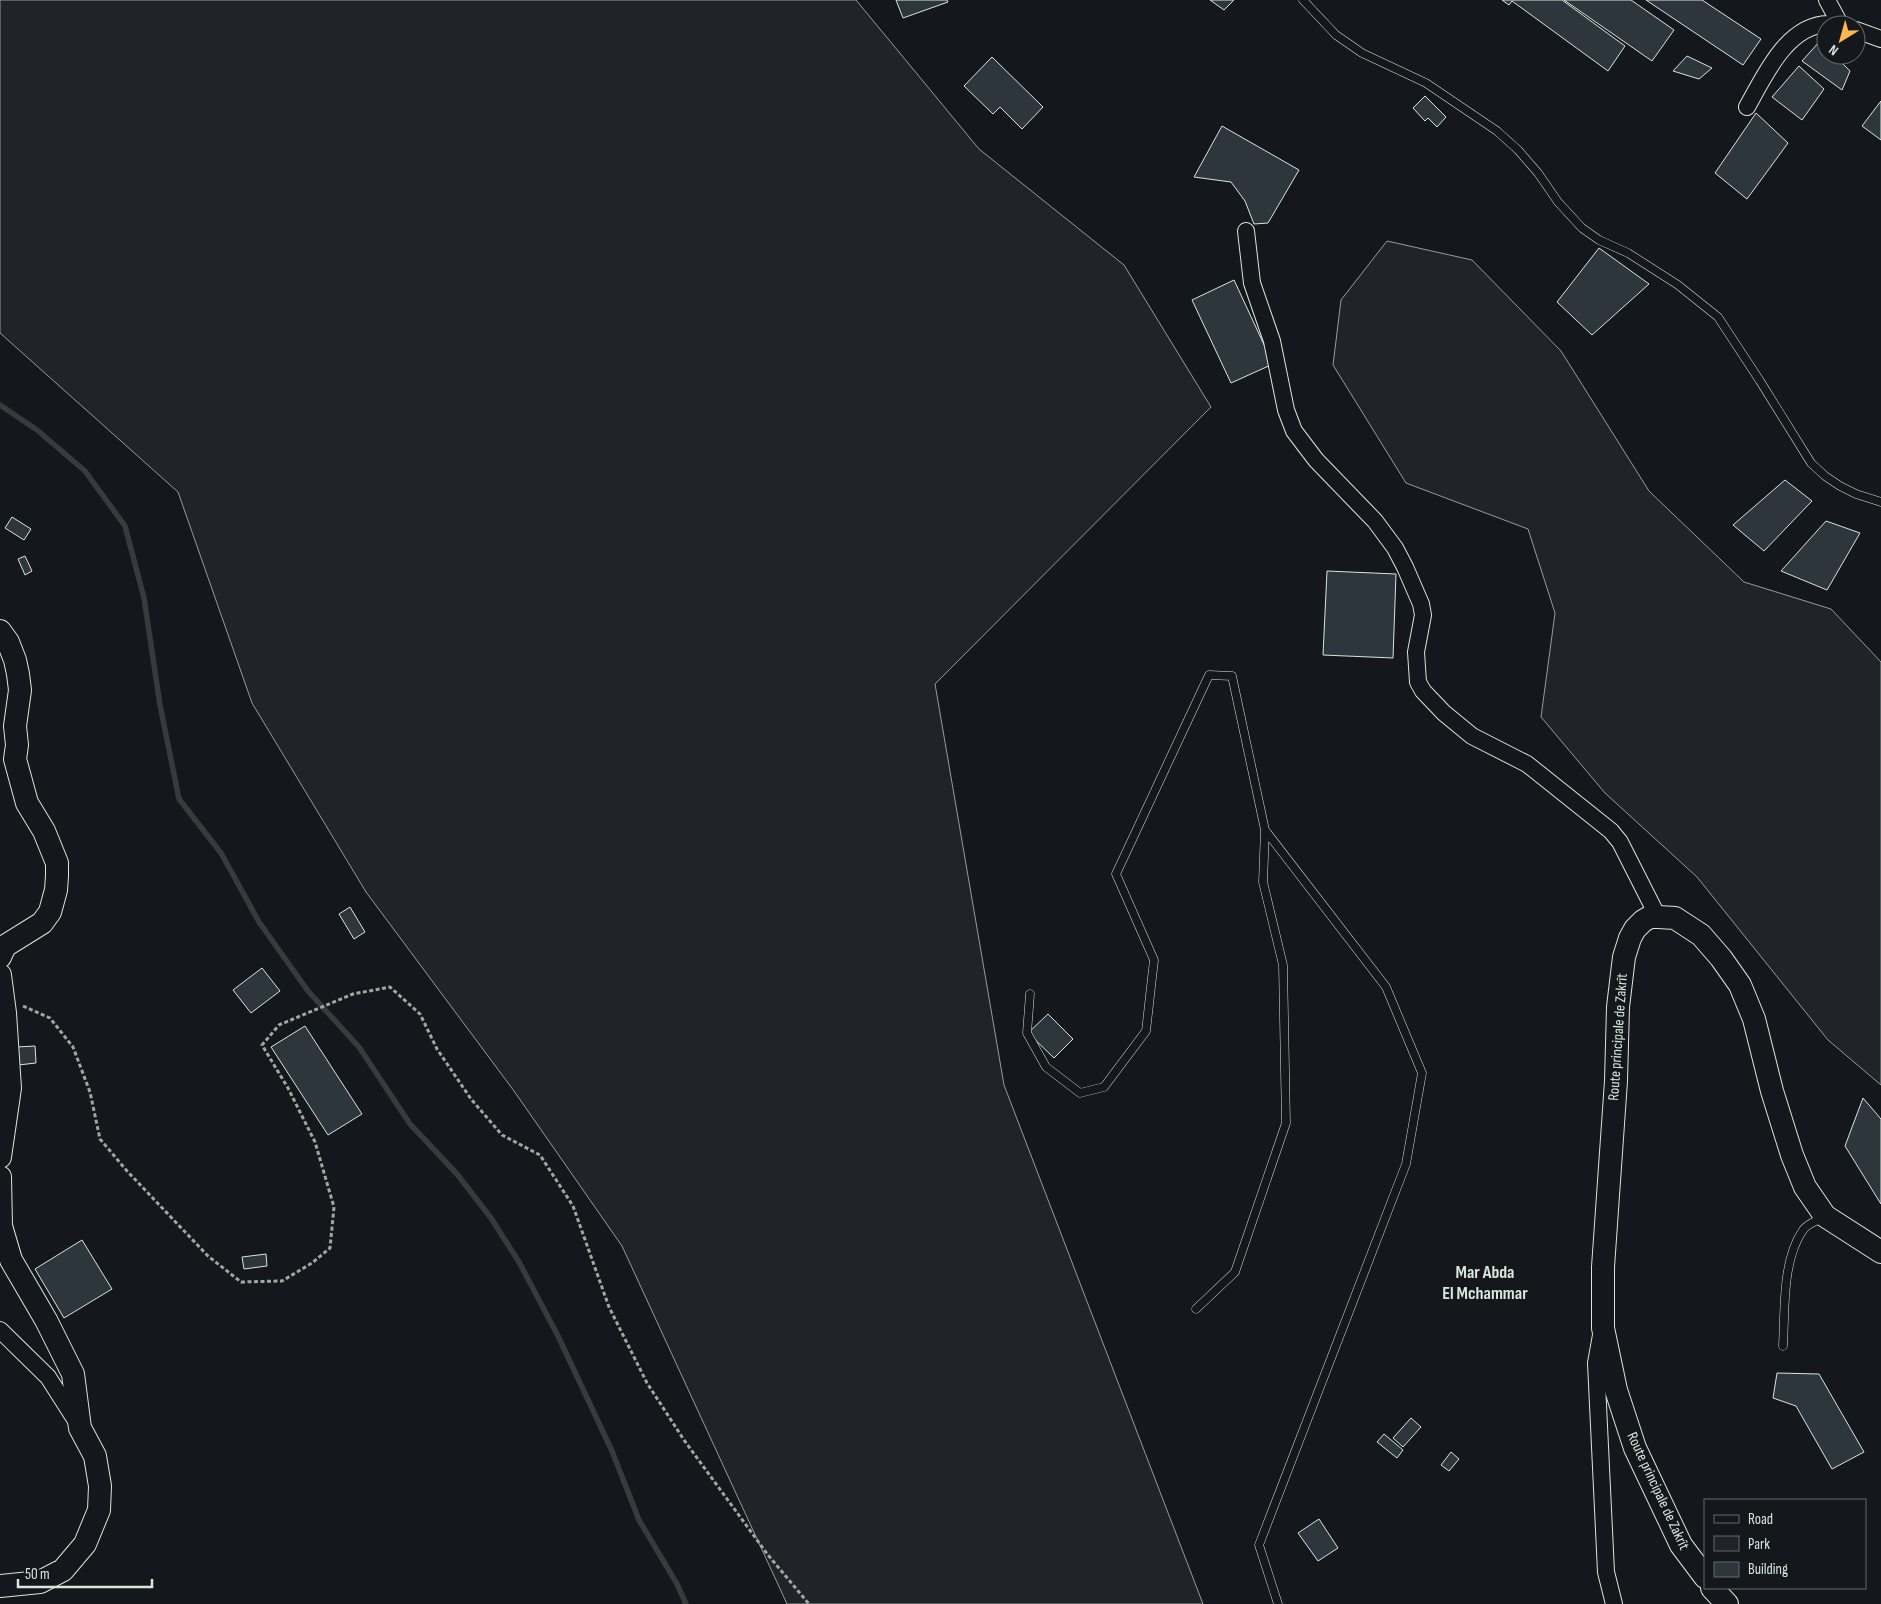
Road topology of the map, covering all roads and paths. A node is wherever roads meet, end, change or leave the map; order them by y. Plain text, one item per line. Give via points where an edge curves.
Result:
1 (1303, 0) edge
2 (1827, 0) edge
3 (1836, 15) edge
4 (1816, 25) edge
5 (1866, 34) edge
6 (1881, 39) edge
7 (1747, 107) dead end
8 (1246, 232) dead end
9 (1881, 502) edge
10 (0, 631) edge
11 (1265, 830) junction
12 (1658, 916) junction
13 (0, 958) edge
14 (1, 986) edge
15 (1030, 994) dead end
16 (0, 1157) edge
17 (0, 1177) edge
18 (1825, 1216) junction
19 (1881, 1252) edge
20 (1196, 1309) dead end
21 (1603, 1328) junction
22 (0, 1330) edge
23 (1783, 1346) dead end
24 (80, 1428) junction
25 (1704, 1576) edge
26 (0, 1586) edge
27 (1713, 1589) edge
28 (809, 1604) edge
29 (1278, 1604) edge
30 (1614, 1604) edge
31 (1728, 1604) edge

1 - 9 lane via 1336,34 1362,53 1426,82 1497,131 1518,150 1582,228 1678,285 1718,317 1811,463 1840,486
2 - 3 street
4 - 7 street via 1786,44
5 - 6 street
8 - 12 street via 1252,283 1272,341 1286,410 1294,431 1316,460 1375,521 1395,548 1413,582 1421,604 1416,652 1418,682 1423,691 1472,736 1527,764 1611,831 1620,842
10 - 13 street via 15,660 20,690 15,760 27,803 44,831 57,869 50,912 42,923 5,946
11 - 15 lane via 1232,676 1209,675 1116,874 1154,960 1146,1031 1104,1086 1080,1093 1046,1067 1027,1033
11 - 20 lane via 1263,882 1283,966 1286,1123 1234,1272
11 - 29 lane via 1386,987 1422,1073 1406,1164 1259,1545
12 - 18 street via 1675,918 1701,935 1740,985 1754,1019 1792,1155 1805,1187
12 - 21 street, Route principale de Zakrît via 1650,917 1635,929 1624,958 1618,1007 1603,1260
14 - 16 street via 10,1088
14 - 28 path via 50,1018 73,1047 90,1092 100,1139 208,1256 241,1282 282,1281 312,1263 330,1248 334,1207 315,1142 262,1045 279,1025 353,994 390,987 420,1014 471,1100 502,1135 540,1155 573,1206 610,1307 647,1384 768,1555
17 - 24 street via 1,1226 11,1260 73,1374
18 - 19 street
18 - 23 lane via 1804,1228 1790,1255
21 - 25 street, Route principale de Zakrît via 1616,1390 1635,1448 1681,1545
21 - 30 street via 1596,1363 1606,1572
22 - 24 street via 48,1377
24 - 26 street via 95,1456 100,1486 99,1510 85,1544 63,1570 40,1582
27 - 31 street

